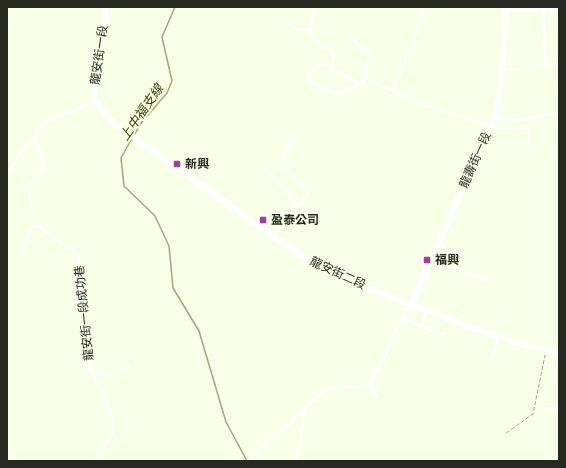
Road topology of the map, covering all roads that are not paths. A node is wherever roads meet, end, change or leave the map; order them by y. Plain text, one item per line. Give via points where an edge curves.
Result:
1 (106, 7) edge
2 (315, 7) edge
3 (423, 7) edge
4 (507, 8) edge
5 (559, 8) edge
6 (543, 9) junction
7 (7, 24) edge
8 (290, 24) dead end
9 (11, 26) dead end
10 (310, 30) junction
11 (347, 36) dead end
12 (559, 64) edge
13 (546, 66) junction
14 (332, 68) junction
15 (502, 70) junction
16 (366, 78) junction
17 (360, 84) junction
18 (392, 90) junction
19 (95, 101) junction
20 (559, 113) edge
21 (494, 117) junction
22 (491, 125) junction
23 (287, 137) dead end
24 (35, 139) junction
25 (143, 143) joint
26 (530, 149) dead end
27 (265, 167) dead end
28 (10, 171) dead end
29 (298, 206) junction
30 (38, 225) junction
31 (273, 236) junction
32 (21, 254) dead end
33 (432, 259) junction
34 (489, 281) dead end
35 (412, 304) junction
36 (427, 310) junction
37 (402, 319) junction
38 (422, 326) junction
39 (445, 335) dead end
40 (499, 336) junction
41 (559, 353) edge
42 (493, 355) dead end
43 (130, 366) dead end
44 (90, 372) junction
45 (371, 382) junction
46 (376, 397) dead end
47 (546, 408) dead end
48 (559, 409) edge
49 (304, 410) junction
50 (97, 461) edge
51 (249, 461) edge
52 (295, 461) edge

1 - 19 street, 龍安街一段 via 94,74
2 - 10 lane
3 - 18 lane via 414,45
4 - 6 lane
4 - 15 street, 龍壽街一段
5 - 6 lane
6 - 13 lane
7 - 9 lane
8 - 10 lane via 295,29
10 - 14 lane via 314,40 334,55
11 - 16 lane via 370,53 364,75
12 - 13 lane
13 - 15 lane
14 - 17 lane
14 - 17 lane via 322,63 308,74 311,82 336,94
15 - 21 street, 龍壽街一段
16 - 17 lane
16 - 18 lane
18 - 22 lane via 428,105
19 - 24 lane via 49,120 36,131
19 - 25 street, 龍安街一段 via 111,121
20 - 21 lane via 516,120
21 - 22 street, 龍壽街一段
22 - 26 lane via 500,129 522,126 528,128
22 - 33 street, 龍壽街一段
23 - 29 lane via 291,142 283,155 282,165 308,191
24 - 28 lane via 24,148
24 - 30 lane via 44,168 28,185
25 - 31 street, 龍安街二段
27 - 29 lane
29 - 31 lane
30 - 32 lane via 31,228
30 - 44 lane, 龍安街一段成功巷 via 78,255
31 - 35 street, 龍安街二段 via 315,264 344,279
33 - 34 lane
33 - 35 street, 龍壽街一段
35 - 36 street, 龍安街二段
35 - 37 lane
36 - 38 lane
36 - 40 street, 龍安街二段
37 - 38 lane
37 - 45 lane
38 - 39 lane
40 - 41 street, 龍安街二段
40 - 42 lane
43 - 44 lane via 110,376
44 - 50 lane, 龍安街一段成功巷 via 103,392 113,421 113,432
45 - 46 lane
45 - 49 lane via 361,387 335,388 322,392
47 - 48 lane
49 - 51 lane via 268,439
49 - 52 lane

